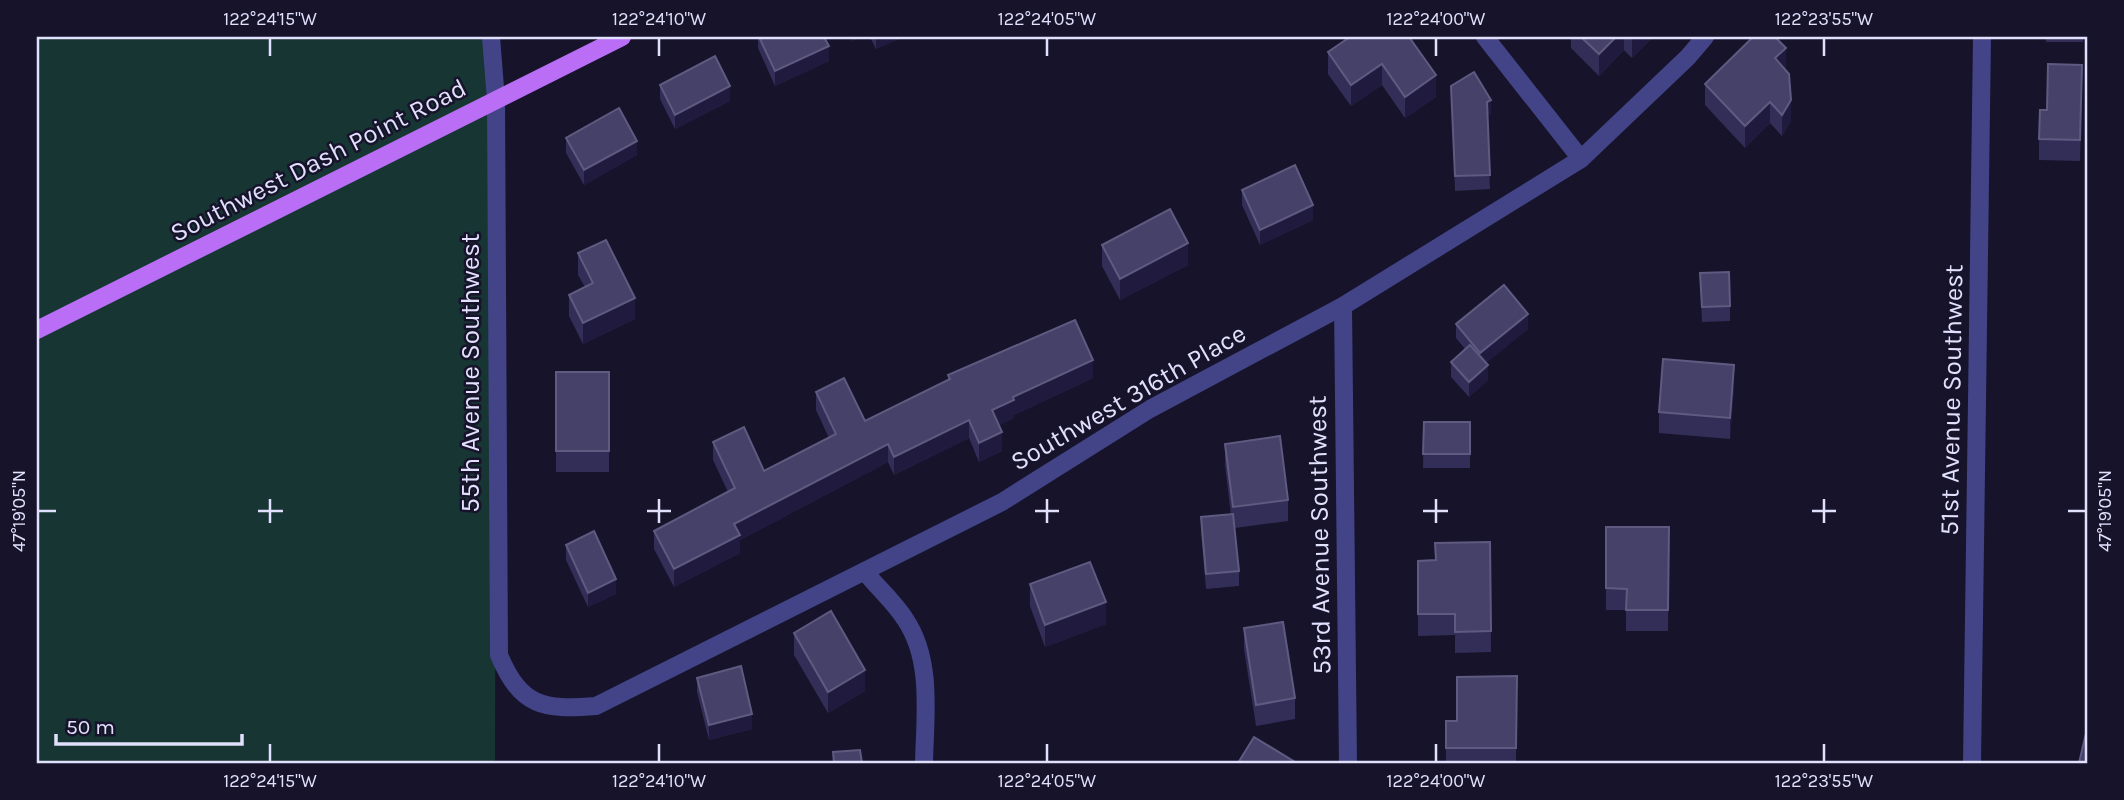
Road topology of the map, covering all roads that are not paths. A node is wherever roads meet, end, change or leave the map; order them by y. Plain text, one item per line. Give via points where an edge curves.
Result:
1 (491, 37) edge
2 (622, 37) edge
3 (1485, 37) edge
4 (1705, 37) edge
5 (1982, 37) edge
6 (496, 100) junction
7 (1581, 159) junction
8 (1343, 306) junction
9 (37, 330) edge
10 (866, 573) junction
11 (528, 699) joint
12 (924, 763) edge
13 (1348, 763) edge
14 (1972, 763) edge

1 - 6 street, 55th Avenue Southwest
2 - 6 main road, Southwest Dash Point Road
3 - 7 street
4 - 7 street, Southwest 316th Place
5 - 14 street, 51st Avenue Southwest
6 - 9 main road, Southwest Dash Point Road
6 - 11 street, 55th Avenue Southwest via 496,622 503,667
7 - 8 street, Southwest 316th Place
8 - 10 street, Southwest 316th Place via 1150,409 1002,502
8 - 13 street, 53rd Avenue Southwest
10 - 11 street, Southwest 316th Place via 596,706 545,707
10 - 12 street via 905,620 920,649 925,689

